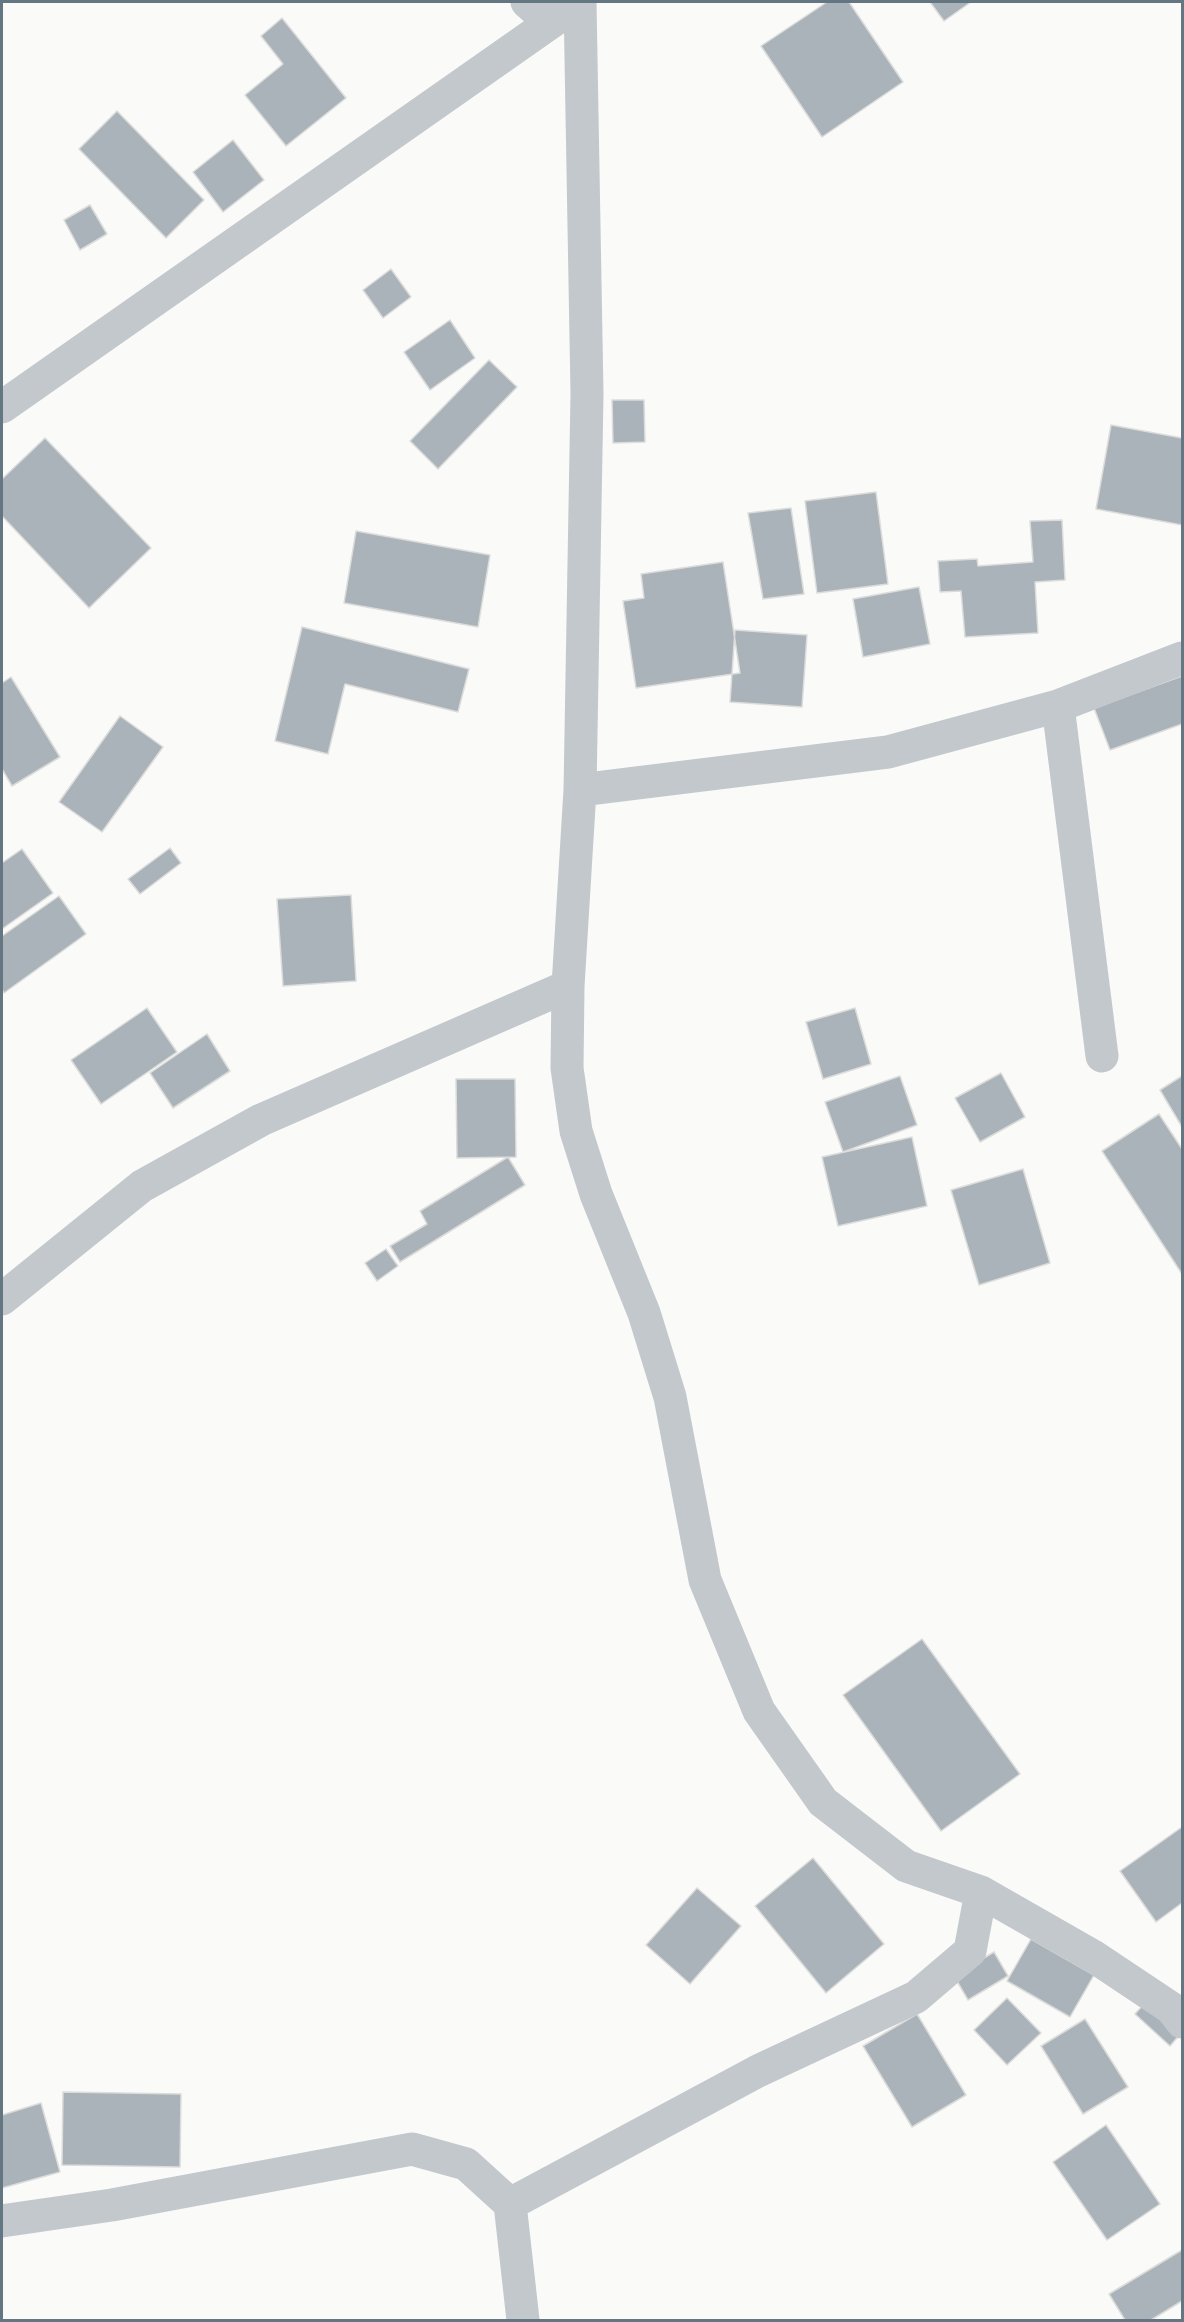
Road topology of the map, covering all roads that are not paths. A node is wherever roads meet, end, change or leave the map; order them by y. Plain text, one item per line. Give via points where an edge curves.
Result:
1 (580, 2) edge
2 (538, 12) edge
3 (2, 407) edge
4 (1182, 658) edge
5 (1058, 706) junction
6 (580, 790) junction
7 (567, 986) junction
8 (1102, 1056) dead end
9 (2, 1299) edge
10 (981, 1892) junction
11 (1182, 2022) edge
12 (510, 2204) junction
13 (2, 2221) edge
14 (523, 2320) edge

1 - 2 street
1 - 6 street via 587,394
2 - 3 street
4 - 5 street
5 - 6 street via 888,752
5 - 8 street
6 - 7 street
7 - 9 street via 261,1120 142,1186
7 - 10 street via 567,1068 576,1131 596,1194 644,1312 670,1397 705,1581 759,1711 823,1802 906,1866
10 - 11 street via 1093,1956 1172,2008
10 - 12 street via 970,1951 916,1997 758,2071
12 - 13 street via 466,2164 412,2150 112,2205
12 - 14 street

